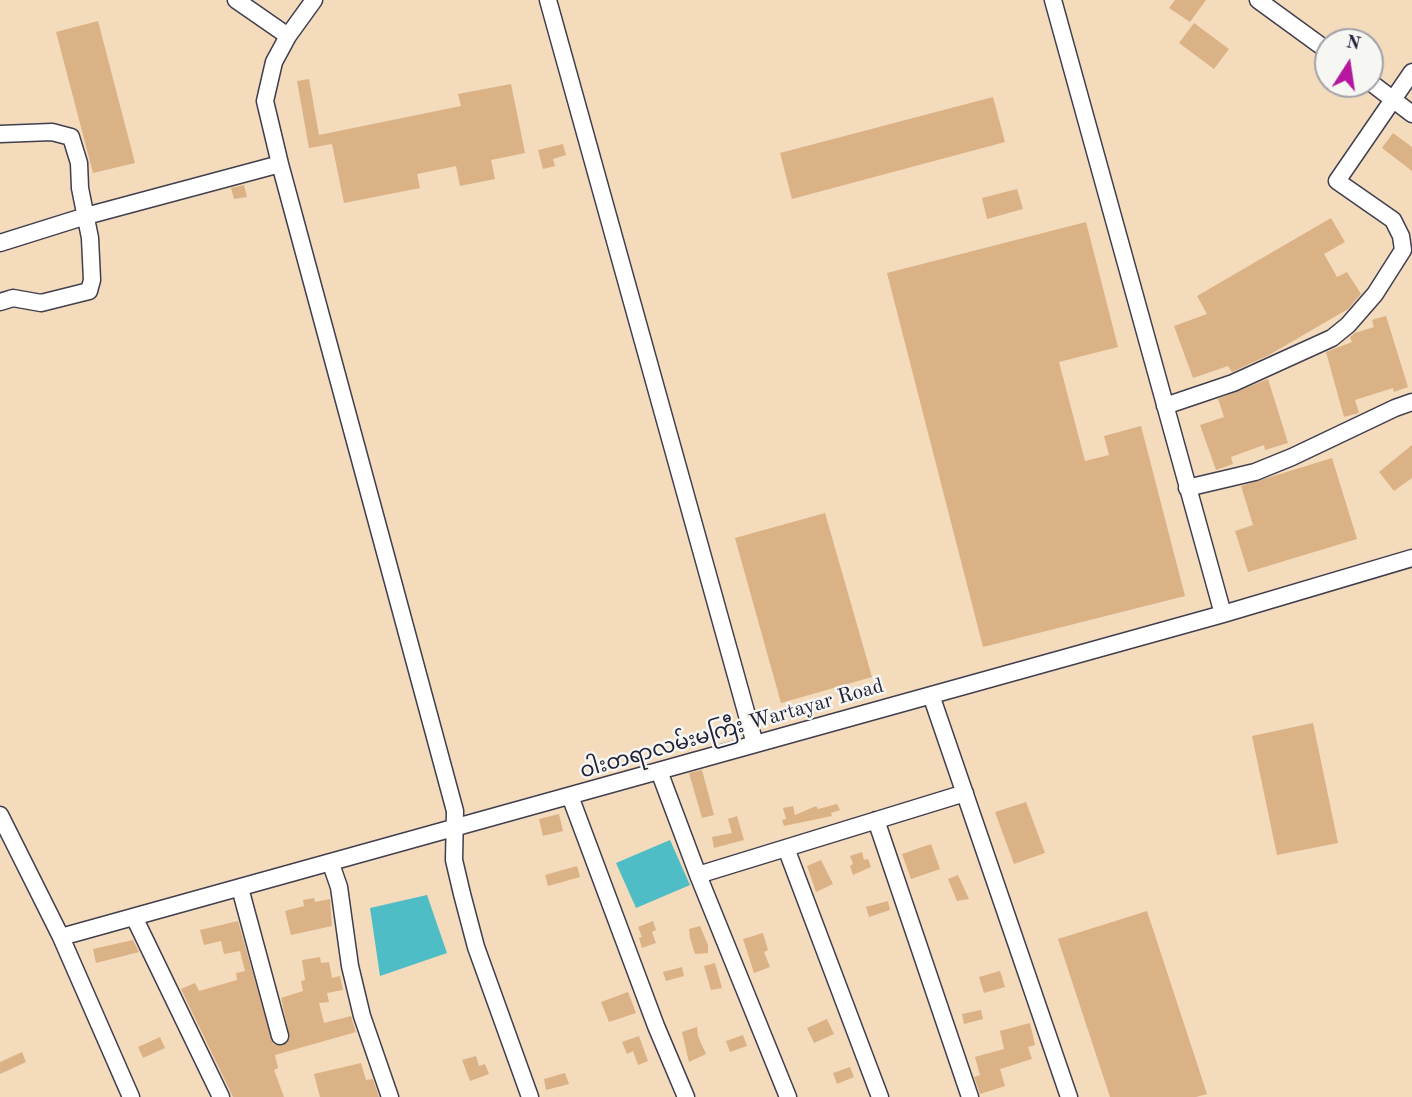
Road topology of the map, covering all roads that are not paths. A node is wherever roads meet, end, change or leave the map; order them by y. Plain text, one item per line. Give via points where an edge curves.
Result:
1 (236, 0) edge
2 (314, 0) edge
3 (548, 0) edge
4 (1053, 0) edge
5 (1258, 0) edge
6 (288, 36) junction
7 (1314, 41) edge
8 (1412, 72) edge
9 (1384, 93) edge
10 (1392, 99) junction
11 (1412, 114) edge
12 (0, 134) edge
13 (281, 164) junction
14 (86, 216) junction
15 (0, 243) edge
16 (0, 302) edge
17 (1412, 402) edge
18 (1165, 406) junction
19 (1187, 488) junction
20 (1412, 558) edge
21 (1223, 614) junction
22 (931, 695) junction
23 (755, 744) junction
24 (659, 771) junction
25 (965, 793) junction
26 (570, 796) junction
27 (0, 815) edge
28 (876, 820) junction
29 (453, 829) junction
30 (786, 848) junction
31 (331, 864) junction
32 (698, 875) junction
33 (240, 888) junction
34 (134, 917) junction
35 (61, 937) junction
36 (280, 1036) dead end
37 (131, 1097) edge
38 (221, 1097) edge
39 (390, 1097) edge
40 (530, 1097) edge
41 (686, 1097) edge
42 (788, 1097) edge
43 (880, 1097) edge
44 (970, 1097) edge
45 (1069, 1097) edge

1 - 6 street
2 - 6 street
3 - 23 street
4 - 18 street
5 - 7 street
6 - 13 street via 274,62 265,100
8 - 10 street
9 - 10 street
10 - 11 street
10 - 18 street via 1337,181 1393,220 1401,236 1403,250 1375,295 1332,338 1233,383
12 - 14 street via 52,132 71,137
13 - 14 street
13 - 29 street via 451,797
14 - 15 street
14 - 16 street via 89,291 41,303 13,298
17 - 19 street via 1255,472
18 - 19 street
19 - 21 street
20 - 21 street, ဝါးတရာလမ်းမကြီး Wartayar Road
21 - 22 street, ဝါးတရာလမ်းမကြီး Wartayar Road
22 - 23 street, ဝါးတရာလမ်းမကြီး Wartayar Road
22 - 25 street
23 - 24 street, ဝါးတရာလမ်းမကြီး Wartayar Road
24 - 26 street, ဝါးတရာလမ်းမကြီး Wartayar Road
24 - 32 street
25 - 28 street
25 - 45 street
26 - 29 street, ဝါးတရာလမ်းမကြီး Wartayar Road
26 - 41 street
27 - 35 street
28 - 30 street
28 - 44 street
29 - 31 street, ဝါးတရာလမ်းမကြီး Wartayar Road
29 - 40 street via 454,860 475,947
30 - 32 street
30 - 43 street
31 - 33 street, ဝါးတရာလမ်းမကြီး Wartayar Road
31 - 39 street via 362,1016
32 - 42 street
33 - 34 street, ဝါးတရာလမ်းမကြီး Wartayar Road
33 - 36 street
34 - 35 street, ဝါးတရာလမ်းမကြီး Wartayar Road
34 - 38 street
35 - 37 street

